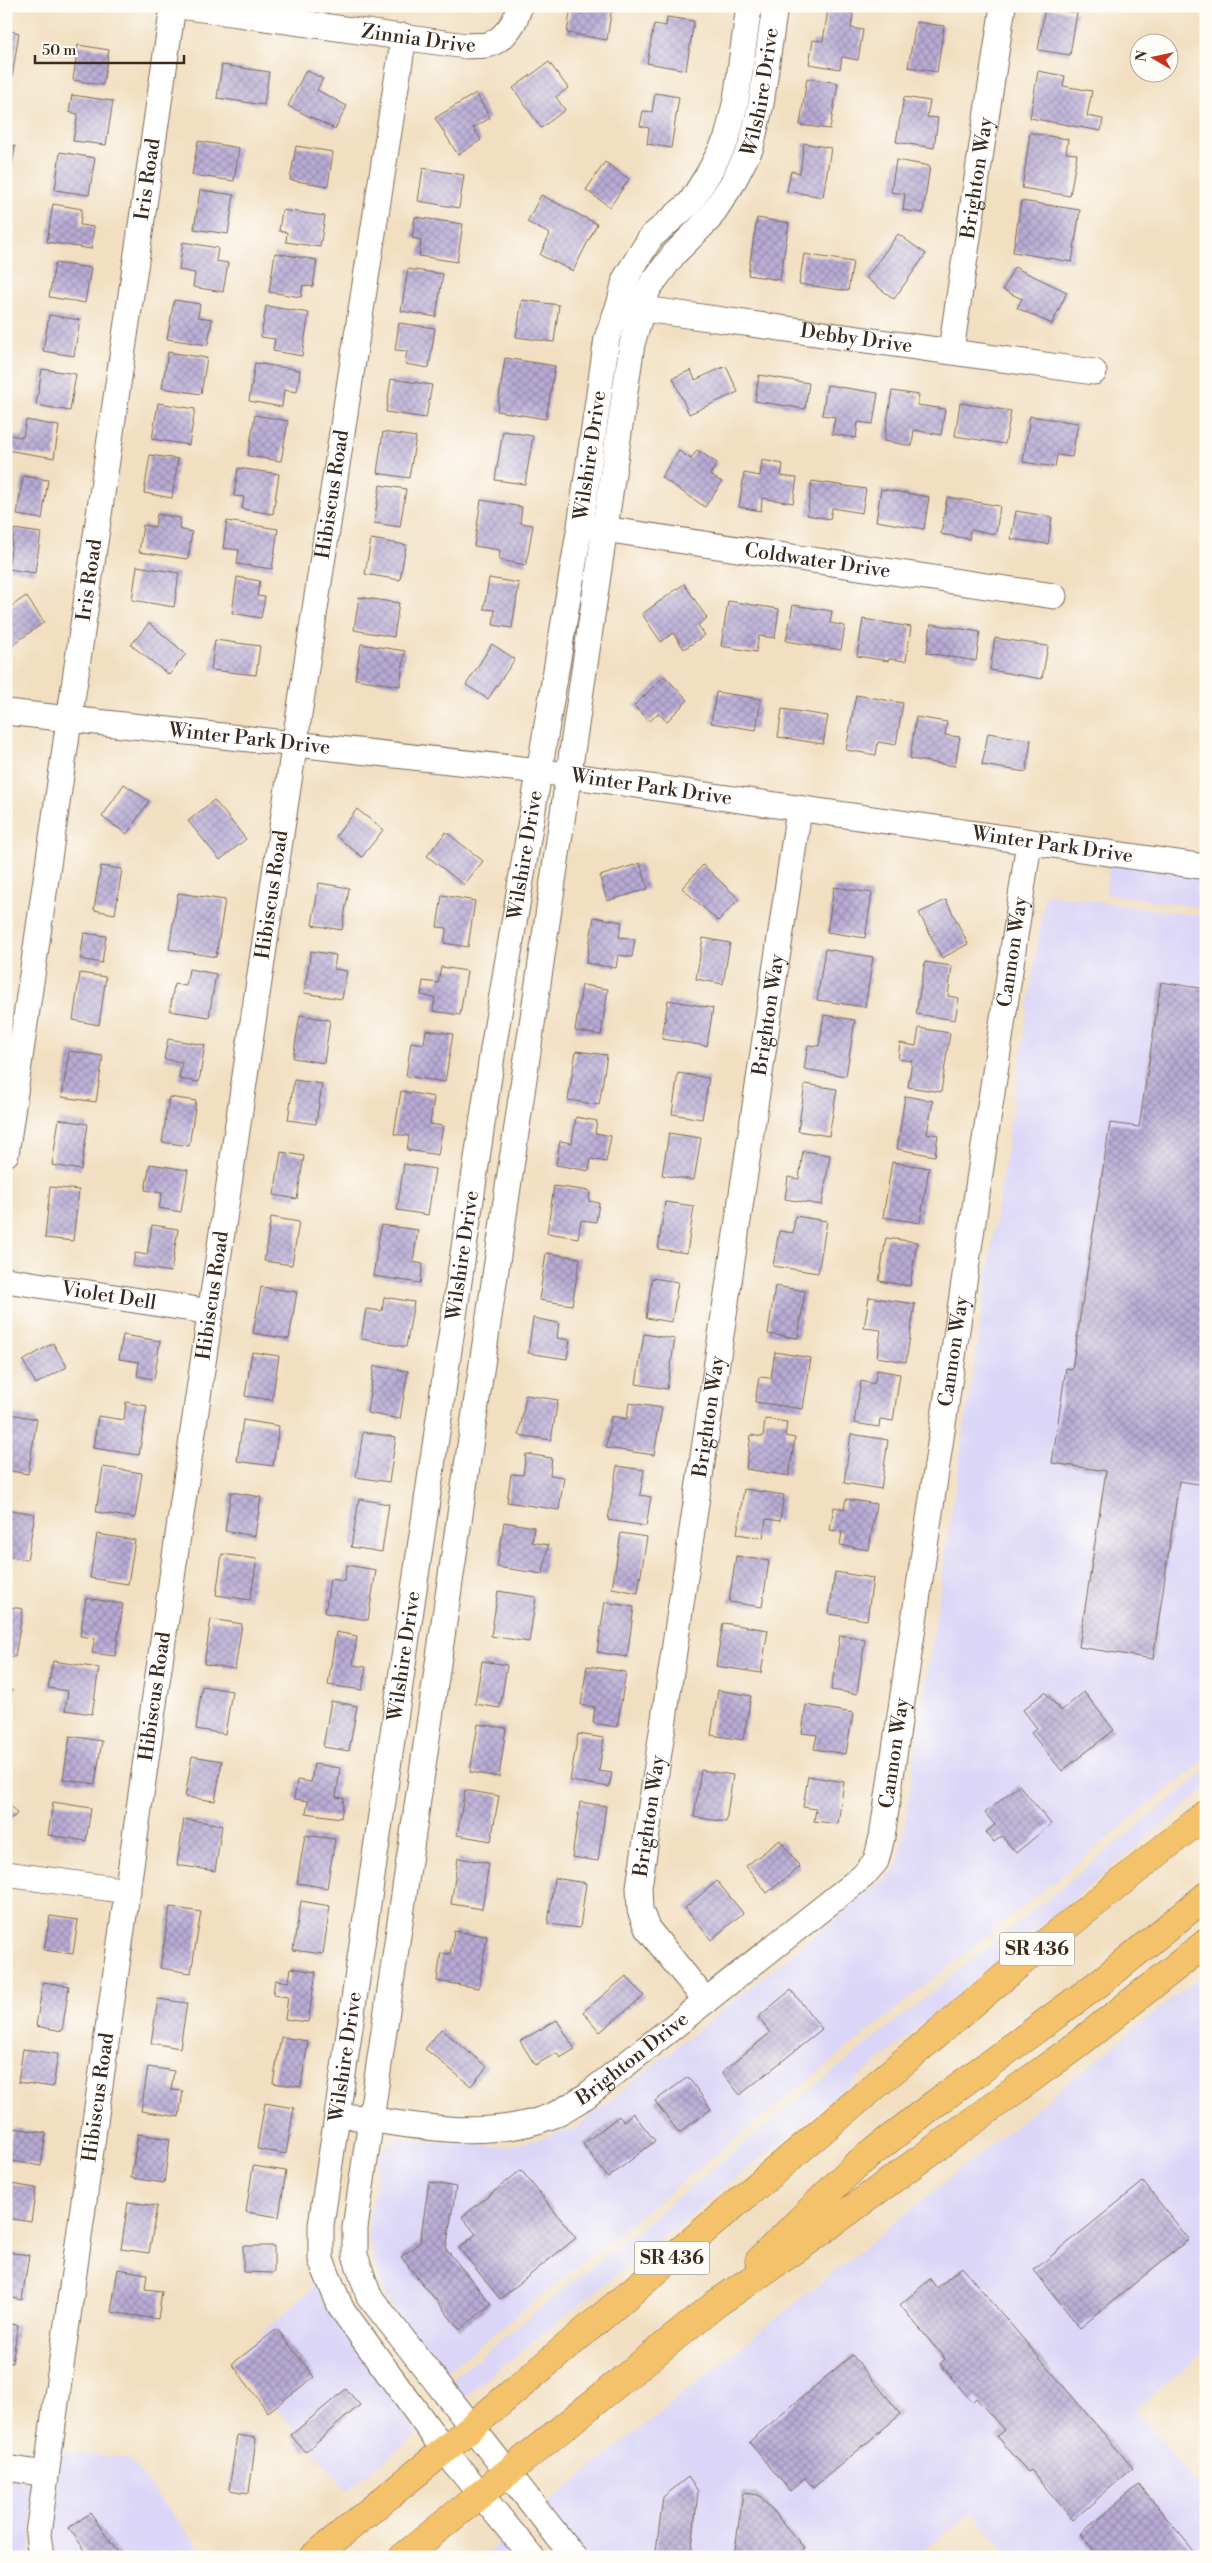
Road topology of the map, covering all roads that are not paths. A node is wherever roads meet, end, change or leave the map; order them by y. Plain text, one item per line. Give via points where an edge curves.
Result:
1 (172, 6) edge
2 (180, 6) edge
3 (519, 6) edge
4 (748, 6) edge
5 (775, 6) edge
6 (1002, 6) edge
7 (404, 36) junction
8 (620, 302) junction
9 (644, 309) junction
10 (951, 350) junction
11 (1094, 372) dead end
12 (580, 526) junction
13 (605, 530) junction
14 (1054, 596) dead end
15 (6, 712) edge
16 (69, 718) junction
17 (293, 744) junction
18 (539, 771) junction
19 (567, 776) junction
20 (799, 810) junction
21 (1029, 842) junction
22 (1206, 867) edge
23 (493, 1048) junction
24 (527, 1052) junction
25 (6, 1154) edge
26 (6, 1280) edge
27 (211, 1312) junction
28 (431, 1472) junction
29 (465, 1474) junction
30 (1206, 1814) edge
31 (876, 1861) joint
32 (6, 1874) edge
33 (128, 1891) junction
34 (1206, 1896) edge
35 (1206, 1944) edge
36 (706, 2001) junction
37 (337, 2115) junction
38 (371, 2120) junction
39 (369, 2296) junction
40 (718, 2304) junction
41 (341, 2308) junction
42 (471, 2427) junction
43 (444, 2450) junction
44 (6, 2468) edge
45 (507, 2472) junction
46 (46, 2474) junction
47 (481, 2493) junction
48 (41, 2557) edge
49 (313, 2557) edge
50 (403, 2557) edge
51 (532, 2557) edge
52 (574, 2557) edge

1 - 16 street, Iris Road
2 - 7 street, Zinnia Drive
3 - 7 street, Zinnia Drive via 518,16 502,36 487,45 466,46
4 - 8 street, Wilshire Drive via 736,100 727,138 690,202 651,237 625,279
5 - 9 street, Wilshire Drive via 761,104 751,147 709,219 674,254 648,289
6 - 10 street, Brighton Way
7 - 17 street, Hibiscus Road
8 - 9 street, Debby Drive
8 - 12 street, Wilshire Drive via 607,338
9 - 10 street, Debby Drive
9 - 13 street, Wilshire Drive via 632,344
10 - 11 street, Debby Drive
12 - 13 street, Coldwater Drive
12 - 18 street, Wilshire Drive
13 - 14 street, Coldwater Drive
13 - 19 street, Wilshire Drive
15 - 16 street, Winter Park Drive
16 - 17 street, Winter Park Drive
16 - 25 street, Iris Road
17 - 18 street, Winter Park Drive
17 - 27 street, Hibiscus Road
18 - 19 street, Winter Park Drive
18 - 23 street, Wilshire Drive
19 - 20 street, Winter Park Drive
19 - 24 street, Wilshire Drive
20 - 21 street, Winter Park Drive
20 - 36 street, Brighton Way via 639,1886 640,1910 647,1928
21 - 22 street, Winter Park Drive
21 - 31 street, Cannon Way
23 - 24 street
23 - 28 street, Wilshire Drive
24 - 29 street, Wilshire Drive
26 - 27 street, Violet Dell
27 - 33 street, Hibiscus Road
28 - 29 street
28 - 37 street, Wilshire Drive
29 - 38 street, Wilshire Drive
30 - 42 main road, SR 436 via 1023,1961
31 - 36 street, Brighton Drive via 864,1876
32 - 33 street
33 - 46 street, Hibiscus Road
34 - 40 main road via 1098,1984 855,2166
35 - 40 main road, SR 436 via 1073,2048
36 - 38 street, Brighton Drive via 586,2096 550,2117 490,2131
37 - 38 street, Brighton Drive
37 - 41 street, Wilshire Drive via 321,2226 321,2260
38 - 39 street, Wilshire Drive via 356,2228 356,2255
39 - 41 street
39 - 42 street, Wilshire Drive
40 - 45 main road, SR 436
41 - 43 street, Wilshire Drive
42 - 43 main road, SR 436
42 - 45 street, Wilshire Drive
43 - 47 street, Wilshire Drive
43 - 49 main road, SR 436
44 - 46 street
45 - 47 main road, SR 436
45 - 52 street, Wilshire Drive
46 - 48 street, Hibiscus Road via 38,2534
47 - 50 main road, SR 436
47 - 51 street, Wilshire Drive

